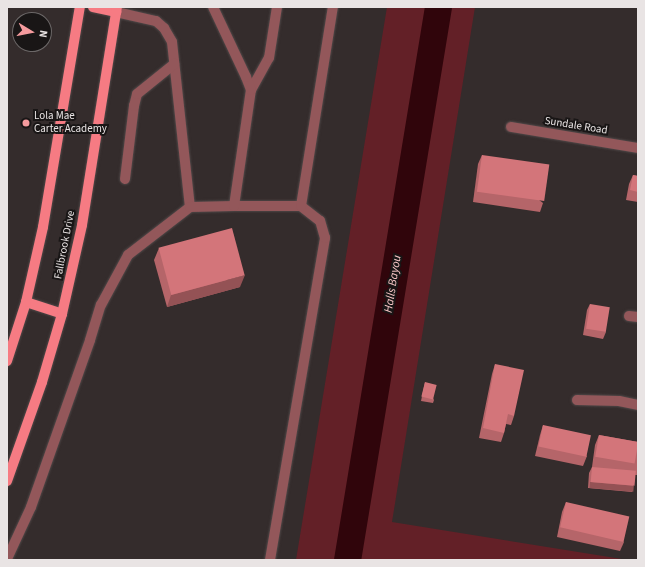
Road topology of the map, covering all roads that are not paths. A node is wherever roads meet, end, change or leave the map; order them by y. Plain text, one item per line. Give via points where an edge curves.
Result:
1 (80, 7) edge
2 (93, 7) edge
3 (213, 7) edge
4 (277, 7) edge
5 (333, 7) edge
6 (117, 9) edge
7 (174, 64) junction
8 (251, 90) junction
9 (511, 127) dead end
10 (638, 148) edge
11 (125, 179) dead end
12 (234, 206) junction
13 (301, 206) junction
14 (190, 207) junction
15 (26, 302) junction
16 (62, 314) junction
17 (7, 361) edge
18 (577, 400) dead end
19 (638, 405) edge
20 (7, 481) edge
21 (7, 559) edge
22 (270, 560) edge

1 - 15 main road via 43,227
2 - 6 main road
3 - 8 street
4 - 8 street via 269,58
5 - 13 street
6 - 7 street via 156,21 164,28 172,42
6 - 16 main road, Fallbrook Drive via 82,225
7 - 11 street via 137,94
7 - 14 street
8 - 12 street
9 - 10 street, Sundale Road
12 - 13 street
12 - 14 street
13 - 22 street via 320,221 324,238
14 - 21 street via 128,255 101,305 31,507
15 - 16 main road
15 - 17 main road
16 - 20 main road, Fallbrook Drive via 40,388
18 - 19 street

